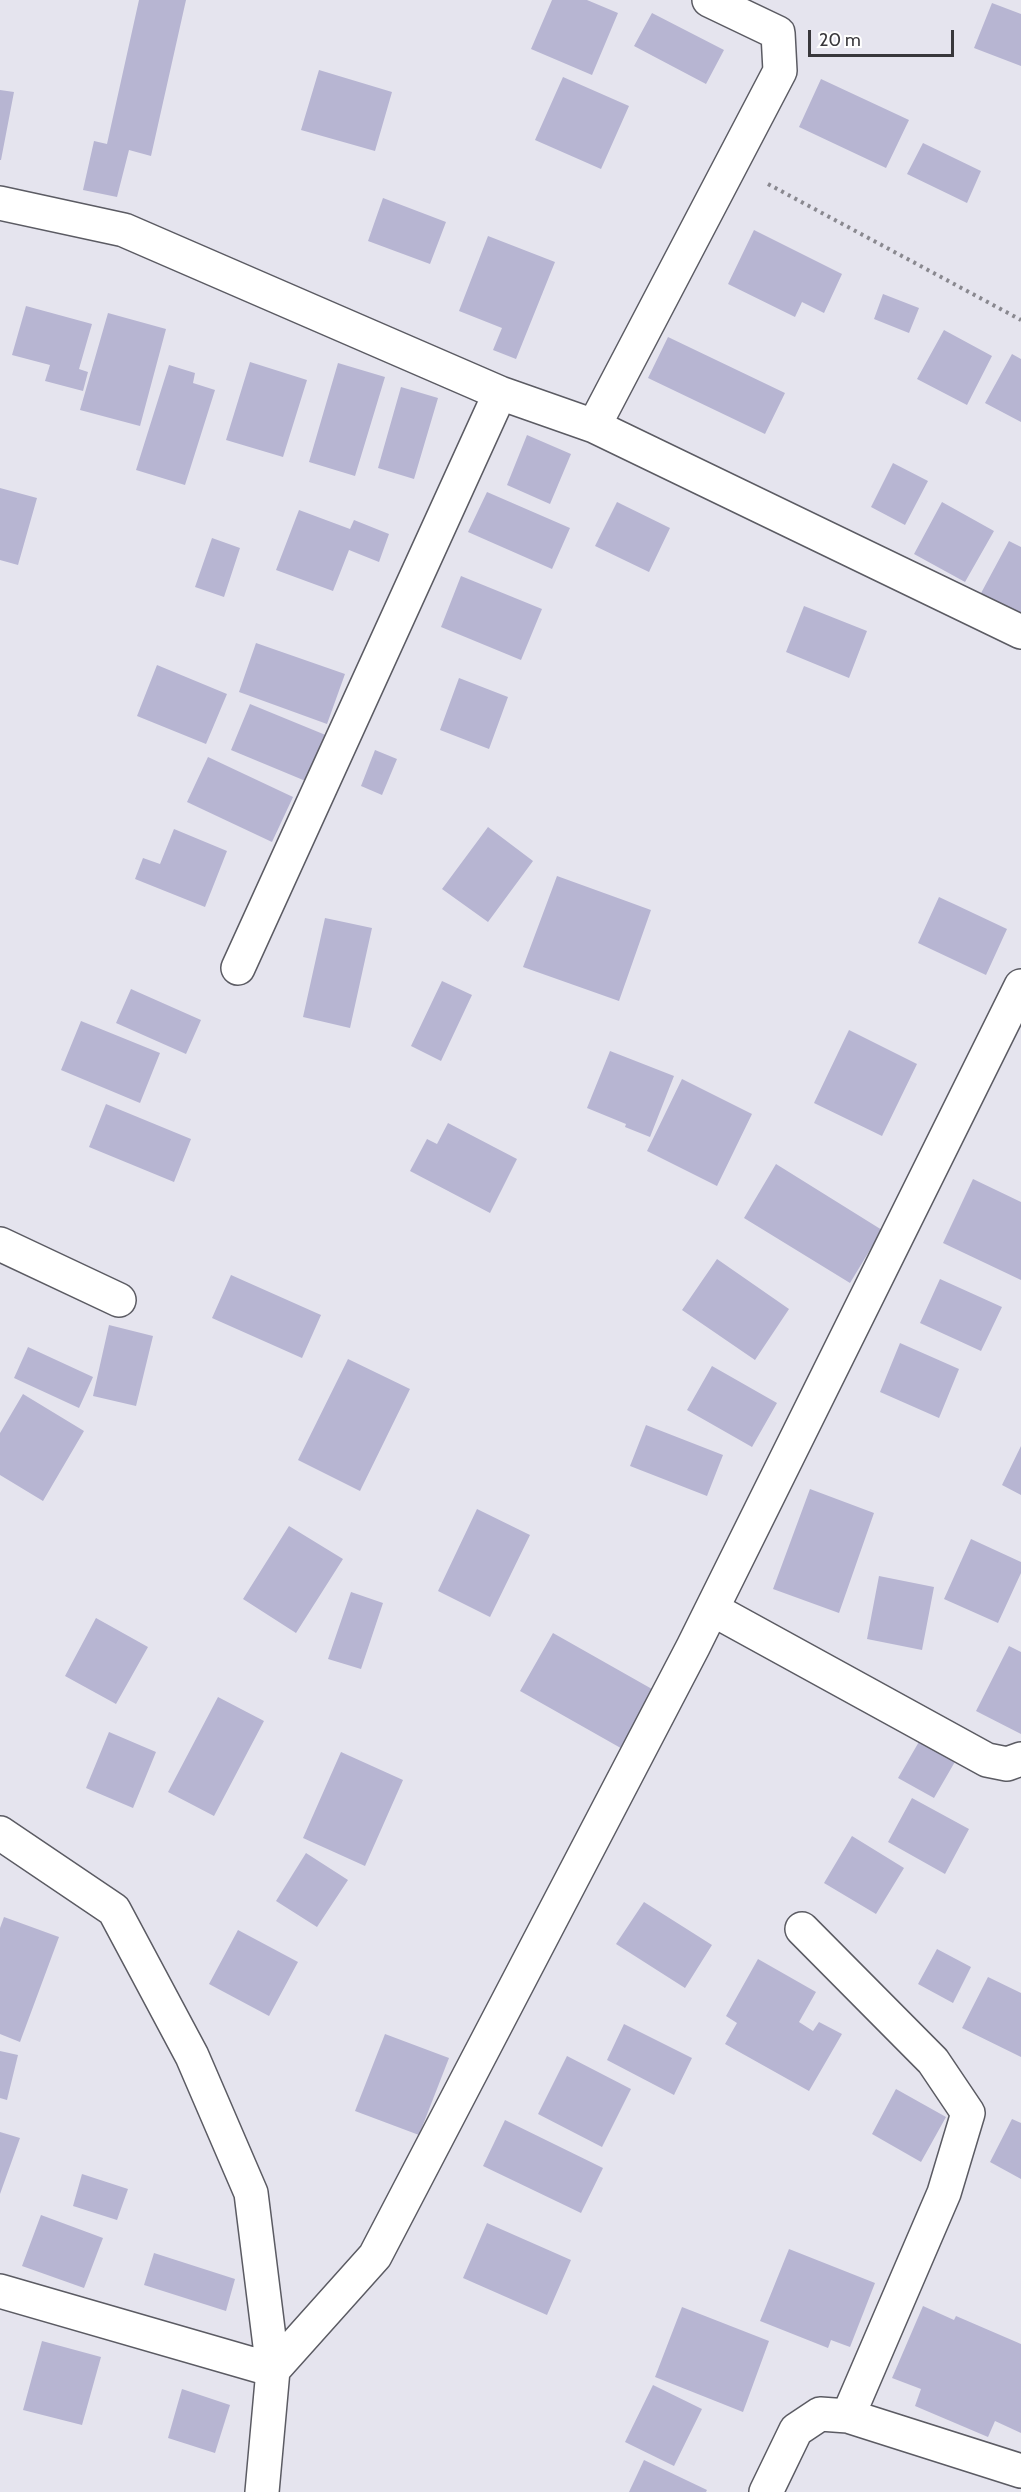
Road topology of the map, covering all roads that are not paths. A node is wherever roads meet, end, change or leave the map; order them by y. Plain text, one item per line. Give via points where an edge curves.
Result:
1 (709, 0) edge
2 (0, 204) edge
3 (500, 393) junction
4 (594, 426) junction
5 (1021, 632) edge
6 (238, 968) dead end
7 (1021, 986) edge
8 (0, 1244) edge
9 (119, 1300) dead end
10 (712, 1609) junction
11 (1021, 1759) edge
12 (0, 1833) edge
13 (802, 1929) dead end
14 (0, 2291) edge
15 (273, 2370) junction
16 (848, 2416) junction
17 (1021, 2471) edge
18 (262, 2492) edge
19 (766, 2492) edge

1 - 4 street via 778,33 780,70
2 - 3 street via 124,230
3 - 4 street
3 - 6 street
4 - 5 street
7 - 10 street
8 - 9 street
10 - 11 street via 987,1760 1007,1764
10 - 15 street via 375,2256
12 - 15 street via 114,1910 192,2056 251,2193
13 - 16 street via 933,2061 968,2113 944,2193
14 - 15 street
15 - 18 street
16 - 17 street
16 - 19 street via 820,2414 796,2430

